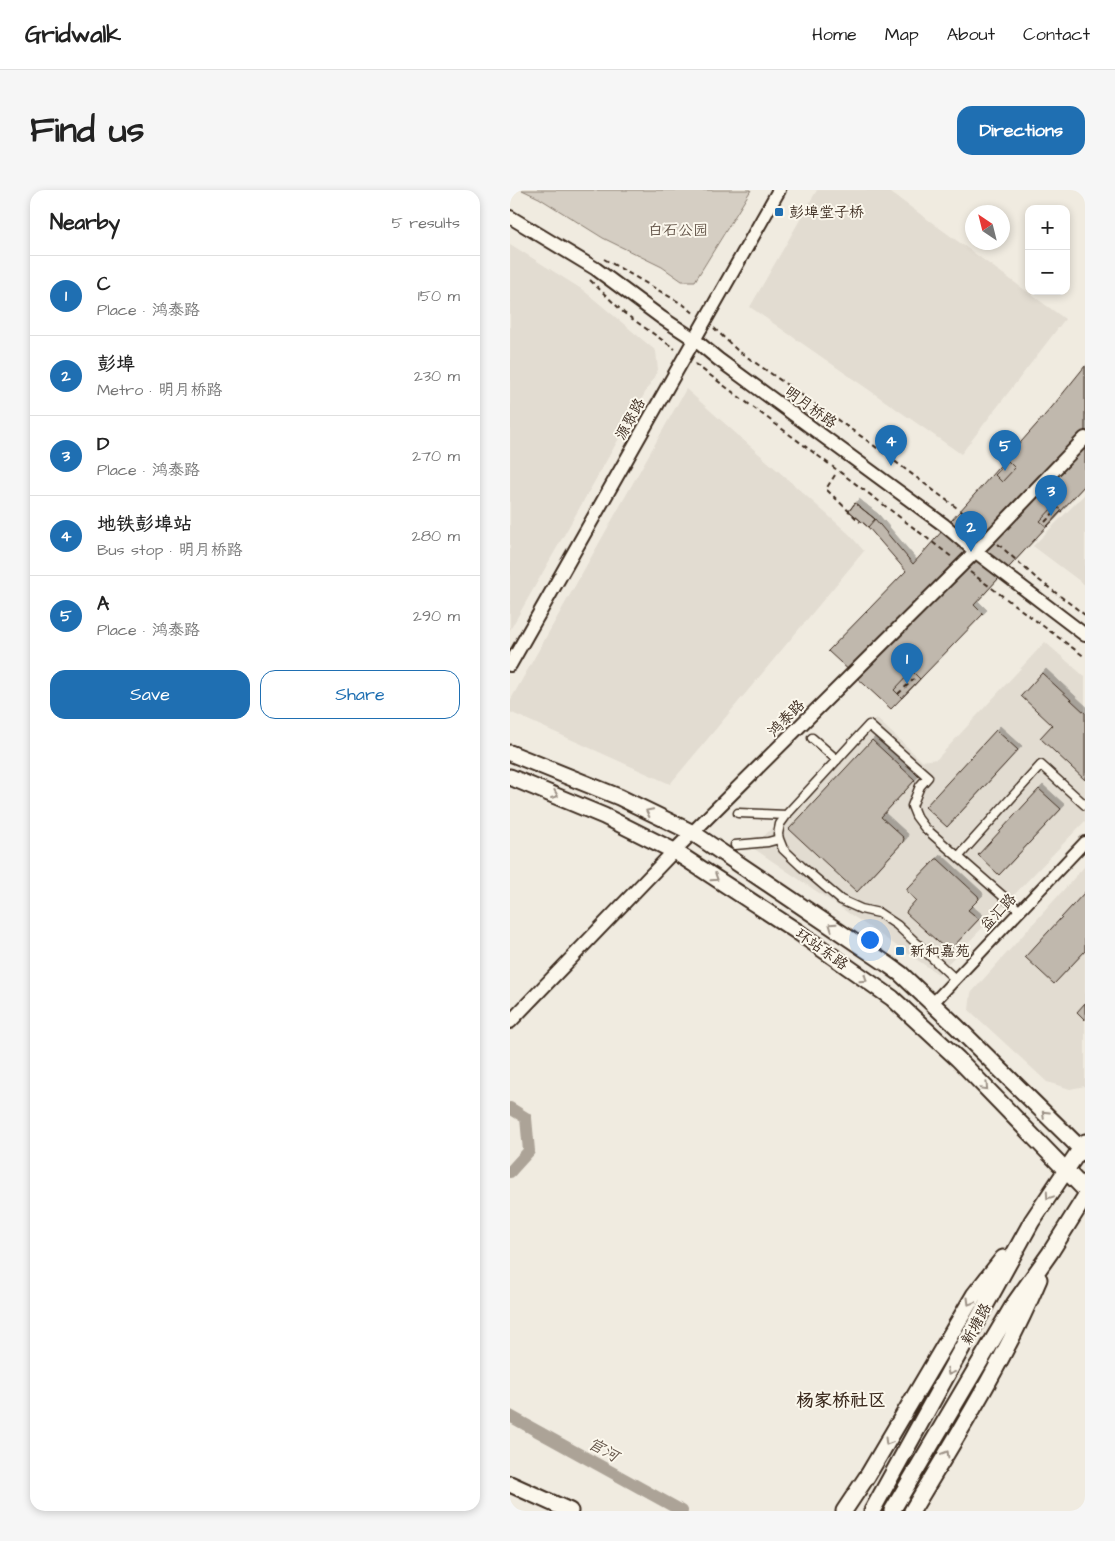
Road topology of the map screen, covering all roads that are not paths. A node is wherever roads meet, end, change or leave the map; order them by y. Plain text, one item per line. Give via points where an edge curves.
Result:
1 (779, 190) edge
2 (510, 217) edge
3 (694, 339) junction
4 (1085, 438) edge
5 (976, 552) junction
6 (1085, 635) edge
7 (510, 665) edge
8 (812, 738) dead end
9 (510, 753) edge
10 (837, 760) junction
11 (510, 777) edge
12 (1085, 805) edge
13 (738, 813) dead end
14 (787, 815) junction
15 (693, 833) junction
16 (778, 839) junction
17 (1085, 842) edge
18 (735, 845) dead end
19 (674, 852) junction
20 (958, 857) junction
21 (1020, 911) junction
22 (955, 980) junction
23 (932, 1004) junction
24 (510, 1022) edge
25 (1083, 1148) edge
26 (1066, 1171) junction
27 (1085, 1190) edge
28 (1085, 1197) edge
29 (1032, 1222) junction
30 (1050, 1253) junction
31 (510, 1484) edge
32 (570, 1511) edge
33 (844, 1511) edge
34 (872, 1511) edge
35 (892, 1511) edge
36 (912, 1511) edge

1 - 3 street, 源聚路
2 - 3 street, 明月桥路 via 596,269
3 - 5 street, 明月桥路
3 - 7 street, 源聚路
4 - 5 street, 鸿泰路
5 - 6 street, 明月桥路
5 - 15 street, 鸿泰路
8 - 10 street
15 -> 9 main road, 环站东路 via 619,797
10 - 14 street
10 - 20 street via 870,725 928,777 920,786 912,806 925,828
11 -> 19 main road, 环站东路 via 604,816
12 - 20 street via 1040,765
13 - 14 street
14 - 16 street via 780,824
15 - 19 street, 鸿泰路
23 -> 15 main road, 环站东路 via 901,974
16 - 18 street
16 - 22 street via 783,849 841,900 860,910 878,913 897,925
17 - 21 street, 益汇路
19 - 24 street, 鸿泰路
19 -> 26 main road, 环站东路 via 798,932 892,998 958,1059
20 - 21 street
21 - 22 street, 益汇路
22 - 23 street, 益汇路
25 -> 23 main road, 环站东路
25 - 26 main road, 新塘路
26 - 27 main road, 环站东路
26 -> 29 main road, 新塘路
28 - 30 main road, 新塘路
29 -> 33 main road via 974,1296
29 -> 34 main road, 新塘路
30 - 35 main road, 新塘路 via 1014,1304
36 -> 30 main road via 1023,1317
31 - 32 main road

